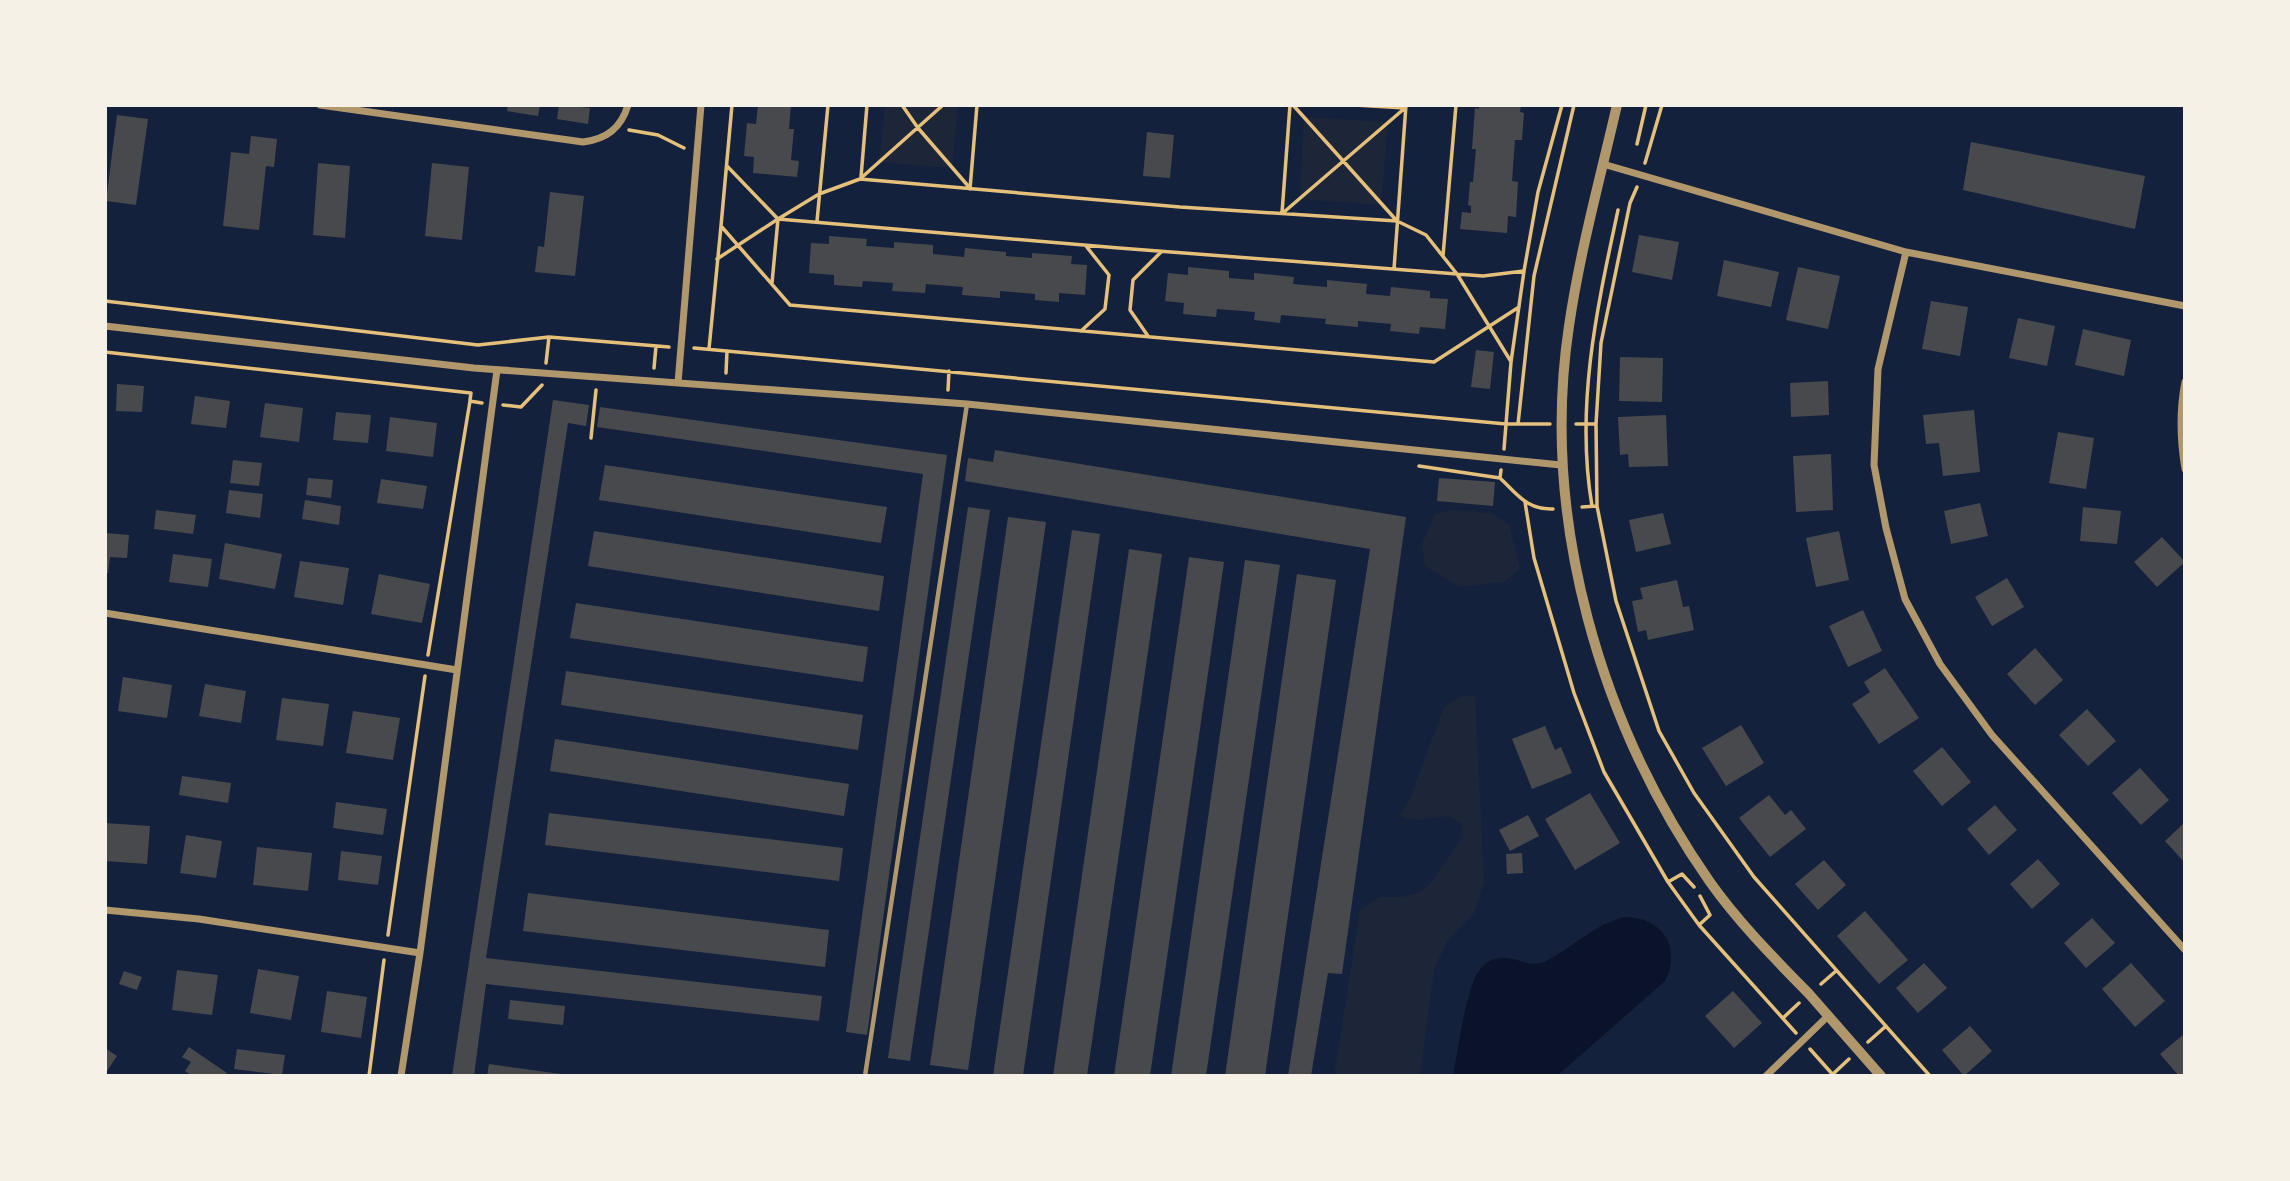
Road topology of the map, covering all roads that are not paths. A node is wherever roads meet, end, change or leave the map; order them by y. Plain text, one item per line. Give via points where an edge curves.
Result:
1 (320, 105) edge
2 (628, 105) edge
3 (701, 105) edge
4 (1617, 105) edge
5 (1603, 164) junction
6 (1906, 252) junction
7 (2185, 306) edge
8 (105, 326) edge
9 (497, 370) junction
10 (2185, 382) edge
11 (678, 383) junction
12 (967, 404) junction
13 (1561, 465) junction
14 (2185, 469) edge
15 (105, 613) edge
16 (457, 670) junction
17 (105, 910) edge
18 (2185, 950) edge
19 (420, 953) junction
20 (1828, 1016) junction
21 (401, 1076) edge
22 (865, 1076) edge
23 (1766, 1076) edge
24 (1881, 1076) edge

1 - 2 street via 573,141 602,138 616,128
3 - 11 street
4 - 5 street
5 - 6 street
5 - 13 street via 1569,327
6 - 7 street
6 - 18 street via 1878,369 1874,465 1905,599 1940,664 1992,735
8 - 9 street
9 - 11 street
9 - 16 street
10 - 14 street via 2180,404
11 - 12 street
12 - 13 street
12 - 22 lane
13 - 20 street via 1595,649 1655,789 1712,884 1760,944
15 - 16 street
16 - 19 street
17 - 19 street via 211,920
19 - 21 street
20 - 23 street
20 - 24 street

